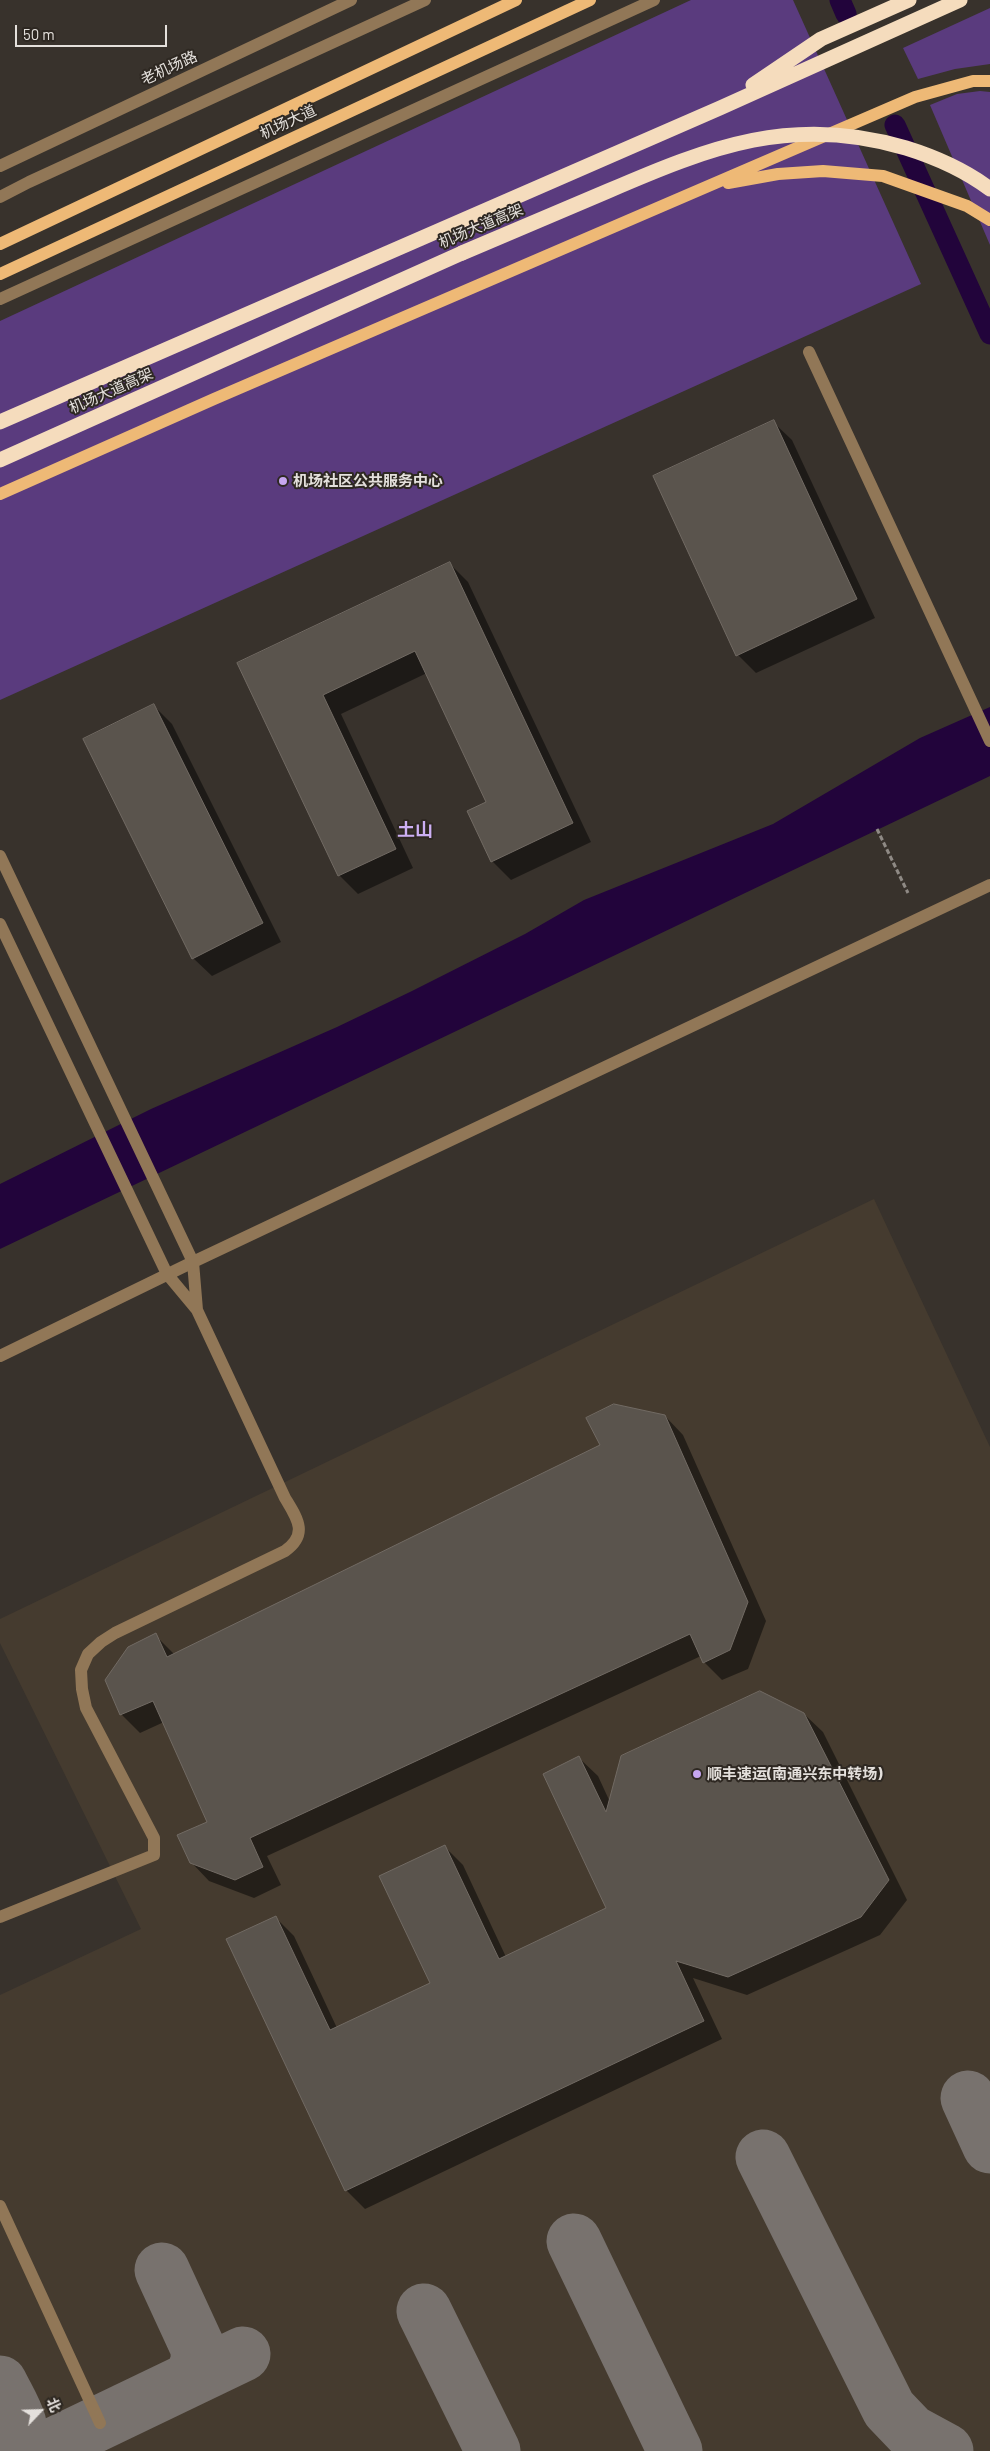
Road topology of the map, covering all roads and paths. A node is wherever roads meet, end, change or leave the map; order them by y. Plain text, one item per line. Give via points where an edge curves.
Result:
1 (351, 0) edge
2 (425, 0) edge
3 (516, 0) edge
4 (590, 0) edge
5 (654, 0) edge
6 (910, 0) edge
7 (960, 0) edge
8 (990, 81) edge
9 (720, 108) junction
10 (0, 166) edge
11 (708, 186) junction
12 (990, 190) edge
13 (0, 197) edge
14 (990, 220) edge
15 (0, 244) edge
16 (0, 274) edge
17 (0, 299) edge
18 (809, 352) dead end
19 (0, 422) edge
20 (0, 460) edge
21 (0, 494) edge
22 (990, 740) edge
23 (877, 829) dead end
24 (0, 856) edge
25 (990, 885) edge
26 (908, 893) dead end
27 (0, 924) edge
28 (192, 1262) junction
29 (167, 1274) junction
30 (197, 1310) junction
31 (0, 1356) edge
32 (0, 1917) edge
33 (0, 2206) edge
34 (100, 2423) dead end

1 - 10 street, 老机场路
2 - 13 street
3 - 15 main road, 机场大道
4 - 16 main road, 机场大道
5 - 17 street
6 - 9 highway via 821,39
7 - 9 highway, 机场大道高架
8 - 11 main road via 973,82 915,97
9 - 19 highway, 机场大道高架
11 - 14 main road via 778,174 823,171 883,176 967,206
11 - 21 main road
12 - 20 highway, 机场大道高架, bridge via 930,155 882,140 839,134 794,133 747,140 662,168 462,253
18 - 22 street
23 - 26 path
24 - 28 street
25 - 28 street
27 - 29 street
28 - 29 street
28 - 30 street
29 - 30 street
29 - 31 street
30 - 32 street via 300,1530 297,1539 285,1551 115,1633 88,1654 81,1670 86,1708 154,1838 154,1855
33 - 34 street

